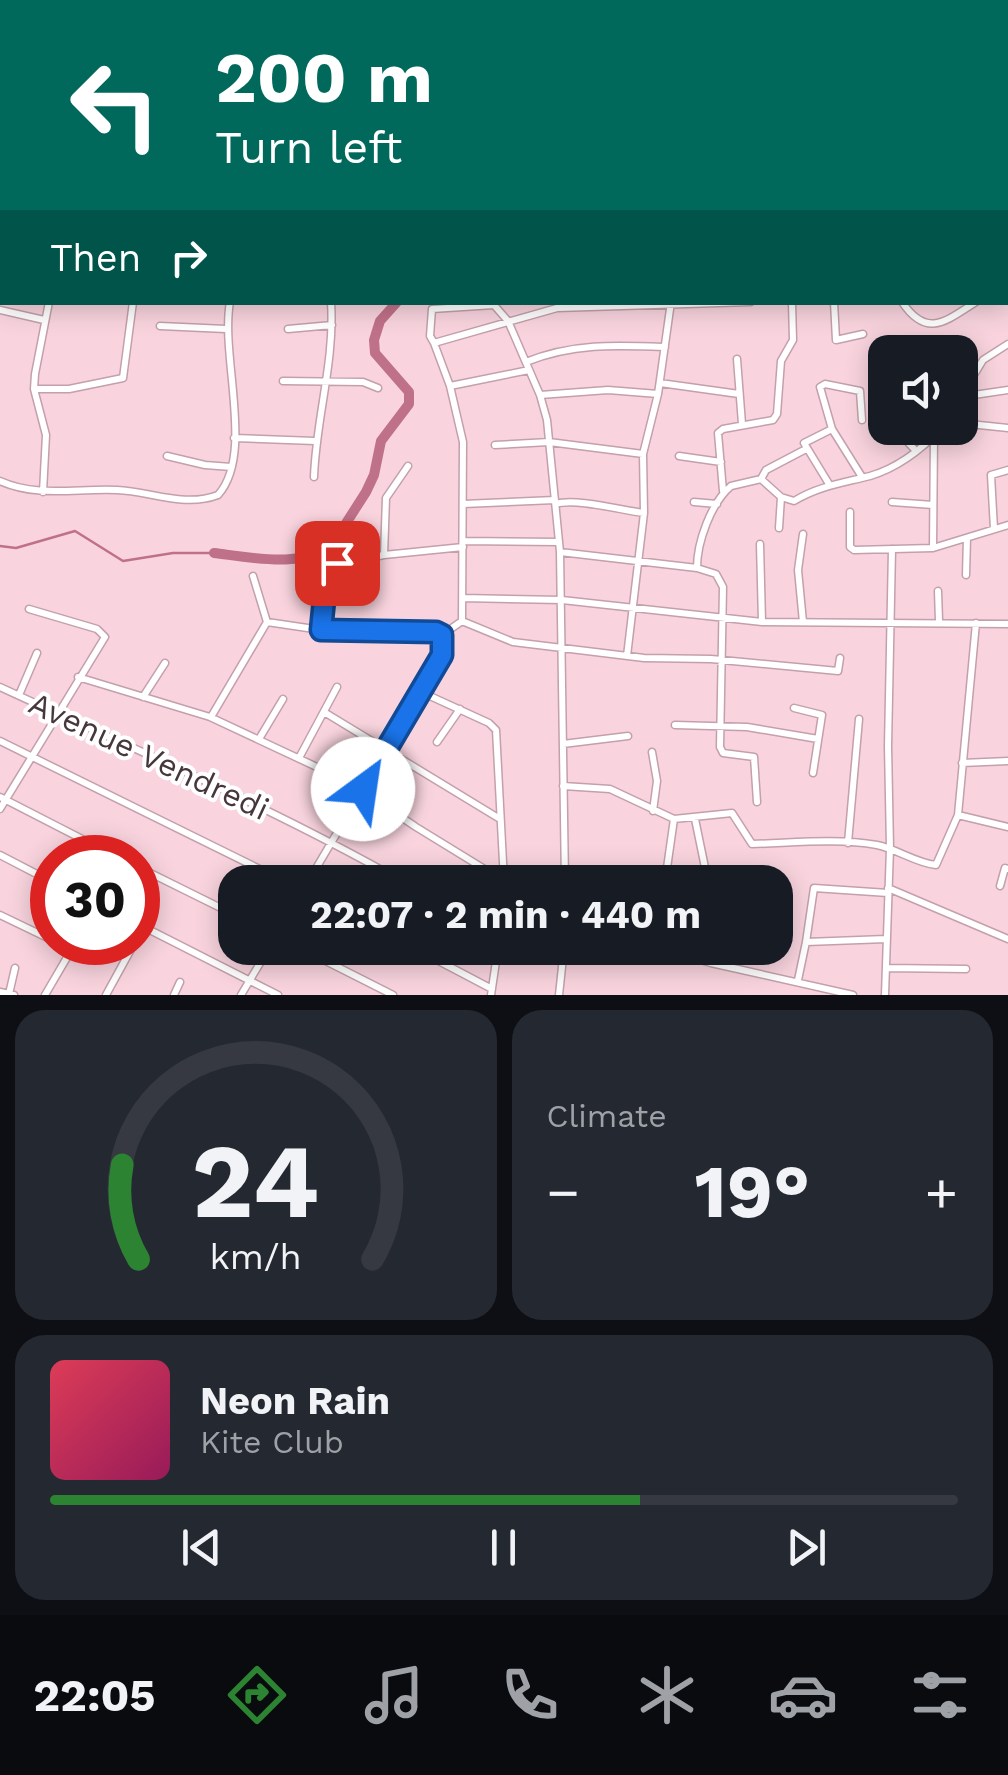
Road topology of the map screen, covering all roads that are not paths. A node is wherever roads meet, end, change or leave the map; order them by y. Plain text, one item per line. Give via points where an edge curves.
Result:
1 (48, 305) edge
2 (134, 305) edge
3 (230, 305) edge
4 (331, 305) edge
5 (475, 305) edge
6 (489, 305) edge
7 (642, 305) edge
8 (671, 305) edge
9 (792, 305) edge
10 (834, 305) edge
11 (905, 305) edge
12 (949, 305) edge
13 (971, 305) edge
14 (0, 310) edge
15 (954, 315) junction
16 (44, 320) junction
17 (508, 321) junction
18 (332, 325) junction
19 (160, 326) dead end
20 (288, 329) dead end
21 (226, 330) junction
22 (863, 334) dead end
23 (434, 343) junction
24 (1008, 344) edge
25 (666, 346) junction
26 (737, 359) dead end
27 (528, 366) junction
28 (978, 368) edge
29 (283, 381) dead end
30 (326, 382) junction
31 (660, 383) junction
32 (450, 386) junction
33 (378, 388) dead end
34 (34, 389) junction
35 (1008, 390) edge
36 (658, 394) junction
37 (739, 394) junction
38 (978, 394) edge
39 (540, 395) junction
40 (862, 420) dead end
41 (742, 424) junction
42 (978, 425) edge
43 (1008, 428) edge
44 (832, 430) junction
45 (234, 438) junction
46 (315, 441) junction
47 (549, 442) junction
48 (495, 445) dead end
49 (911, 445) edge
50 (923, 445) edge
51 (934, 445) edge
52 (806, 448) junction
53 (916, 451) junction
54 (643, 454) junction
55 (168, 456) dead end
56 (679, 456) dead end
57 (720, 462) junction
58 (231, 466) junction
59 (408, 466) dead end
60 (1008, 470) edge
61 (314, 477) dead end
62 (862, 477) junction
63 (760, 479) junction
64 (0, 482) edge
65 (830, 484) junction
66 (43, 492) junction
67 (723, 492) junction
68 (781, 497) junction
69 (556, 502) junction
70 (694, 502) dead end
71 (892, 502) dead end
72 (462, 504) junction
73 (717, 504) junction
74 (933, 504) junction
75 (850, 512) dead end
76 (644, 513) junction
77 (1008, 524) edge
78 (779, 528) dead end
79 (994, 529) junction
80 (802, 534) dead end
81 (967, 538) junction
82 (463, 544) junction
83 (760, 544) dead end
84 (559, 547) junction
85 (932, 548) junction
86 (892, 549) junction
87 (384, 555) junction
88 (639, 561) junction
89 (698, 568) junction
90 (966, 575) dead end
91 (253, 576) dead end
92 (938, 590) dead end
93 (463, 598) junction
94 (562, 600) junction
95 (632, 608) junction
96 (29, 609) dead end
97 (723, 619) junction
98 (462, 621) junction
99 (890, 621) junction
100 (939, 621) junction
101 (267, 622) junction
102 (762, 622) junction
103 (803, 622) junction
104 (976, 623) junction
105 (1008, 624) edge
106 (321, 630) junction
107 (442, 635) junction
108 (562, 648) junction
109 (37, 653) dead end
110 (626, 656) junction
111 (840, 658) dead end
112 (724, 661) junction
113 (165, 662) dead end
114 (78, 677) junction
115 (0, 687) edge
116 (336, 688) dead end
117 (418, 691) junction
118 (19, 696) junction
119 (143, 697) junction
120 (283, 699) dead end
121 (794, 708) dead end
122 (460, 709) junction
123 (324, 712) junction
124 (56, 713) junction
125 (210, 718) junction
126 (858, 719) dead end
127 (675, 725) dead end
128 (722, 726) junction
129 (628, 736) dead end
130 (259, 739) junction
131 (818, 740) junction
132 (0, 741) edge
133 (437, 742) dead end
134 (562, 744) junction
135 (386, 752) junction
136 (652, 752) dead end
137 (32, 756) junction
138 (299, 758) junction
139 (1008, 761) edge
140 (962, 763) junction
141 (814, 774) dead end
142 (563, 786) junction
143 (363, 789) junction
144 (3, 798) edge
145 (757, 802) dead end
146 (0, 810) edge
147 (653, 810) junction
148 (958, 815) junction
149 (674, 819) junction
150 (694, 819) junction
151 (501, 820) junction
152 (1008, 828) edge
153 (75, 835) edge
154 (332, 842) junction
155 (848, 843) junction
156 (890, 848) junction
157 (0, 855) edge
158 (252, 865) edge
159 (318, 865) edge
160 (373, 865) edge
161 (477, 865) edge
162 (503, 865) edge
163 (565, 865) edge
164 (667, 865) edge
165 (704, 865) edge
166 (1008, 869) edge
167 (30, 871) edge
168 (160, 878) edge
169 (1000, 886) dead end
170 (888, 890) junction
171 (218, 907) edge
172 (0, 916) edge
173 (30, 930) edge
174 (160, 936) edge
175 (886, 939) junction
176 (1008, 939) edge
177 (806, 942) junction
178 (63, 965) edge
179 (123, 965) edge
180 (259, 965) edge
181 (334, 965) edge
182 (444, 965) edge
183 (496, 965) edge
184 (562, 965) edge
185 (721, 965) edge
186 (14, 968) dead end
187 (886, 968) junction
188 (966, 969) dead end
189 (798, 980) junction
190 (250, 981) junction
191 (180, 982) dead end
192 (0, 992) edge
193 (492, 992) edge
194 (12, 995) edge
195 (45, 995) edge
196 (106, 995) edge
197 (174, 995) edge
198 (241, 995) edge
199 (278, 995) edge
200 (393, 995) edge
201 (559, 995) edge
202 (853, 995) edge
203 (886, 995) edge

1 - 16 street
2 - 34 street via 122,378
3 - 21 street
4 - 18 street
5 - 23 street via 430,312
6 - 17 street
7 - 17 street via 557,308
8 - 25 street
9 - 41 street via 794,340 781,361 777,414
10 - 22 street via 836,340
11 - 15 street via 921,323 940,324
12 - 15 street
13 - 15 street
14 - 16 street
16 - 34 street
17 - 23 street
17 - 27 street
18 - 20 street
18 - 30 street
19 - 21 street
21 - 45 street
23 - 32 street
24 - 28 street
25 - 27 street via 582,346 548,352
25 - 31 street
26 - 37 street
27 - 32 street
27 - 39 street
29 - 30 street
30 - 33 street
30 - 46 street
31 - 36 street
31 - 37 street
32 - 72 street via 463,442
34 - 66 street via 46,435
35 - 38 street
36 - 39 street
36 - 54 street
37 - 41 street
39 - 47 street
40 - 44 street via 860,391 822,384
41 - 57 street via 719,430
42 - 43 street
44 - 52 street via 805,441
44 - 62 street
45 - 46 street
45 - 58 street
46 - 61 street
47 - 48 street
47 - 54 street
47 - 69 street
49 - 53 street
50 - 53 street
51 - 74 street
52 - 63 street
52 - 65 street
53 - 62 street
54 - 76 street
55 - 58 street
56 - 57 street
57 - 67 street
58 - 66 street via 223,490 212,498
59 - 87 street via 386,498
60 - 79 street via 991,475
62 - 65 street
63 - 67 street
63 - 68 street
64 - 66 street
65 - 68 street via 794,500
67 - 73 street
68 - 78 street
69 - 72 street
69 - 76 street
69 - 84 street
70 - 73 street
71 - 74 street
72 - 82 street
73 - 89 street via 699,547
74 - 85 street
75 - 86 street via 852,550
76 - 88 street
77 - 79 street
79 - 81 street
80 - 103 street
81 - 85 street
81 - 90 street
82 - 84 street
82 - 87 street
82 - 93 street
83 - 102 street
84 - 88 street
84 - 94 street
85 - 86 street
86 - 99 street
87 - 106 street via 328,566
88 - 89 street
88 - 95 street
89 - 97 street via 720,580
91 - 101 street
92 - 100 street
93 - 94 street
93 - 98 street
94 - 95 street
94 - 108 street
95 - 97 street
95 - 110 street
96 - 114 street via 102,632
97 - 102 street
97 - 112 street
98 - 107 street
98 - 108 street via 514,642
99 - 100 street
99 - 103 street
99 - 156 street
100 - 104 street
101 - 106 street
101 - 125 street
102 - 103 street
104 - 105 street
104 - 140 street
106 - 107 street
107 - 117 street via 442,655
108 - 110 street
108 - 134 street
109 - 118 street
110 - 112 street
111 - 112 street via 838,672
112 - 128 street
113 - 119 street
114 - 119 street
114 - 124 street
115 - 118 street, Avenue Vendredi
116 - 123 street
117 - 122 street
117 - 135 street
118 - 124 street, Avenue Vendredi
119 - 125 street
120 - 130 street
121 - 131 street via 822,715
122 - 133 street
122 - 151 street via 496,730
123 - 135 street
123 - 138 street
124 - 137 street
124 - 154 street, Avenue Vendredi
125 - 130 street
126 - 155 street
127 - 128 street
128 - 131 street
128 - 145 street via 722,752 754,758
129 - 134 street
130 - 138 street
131 - 141 street
132 - 137 street
134 - 142 street
135 - 143 street
135 - 151 street
136 - 147 street
137 - 144 street
137 - 158 street
138 - 143 street
139 - 140 street
140 - 148 street
142 - 147 street via 608,788
142 - 163 street
143 - 154 street
143 - 161 street
144 - 146 street
144 - 153 street
147 - 149 street
148 - 152 street
148 - 156 street via 936,865
149 - 150 street
149 - 164 street
150 - 155 street via 732,813 752,844
150 - 165 street
151 - 162 street
154 - 159 street
154 - 160 street, Avenue Vendredi
155 - 156 street
156 - 170 street
157 - 167 street
166 - 169 street
168 - 171 street
170 - 175 street
170 - 176 street
170 - 177 street via 814,888
172 - 173 street
174 - 190 street
175 - 177 street
175 - 187 street
177 - 189 street
178 - 195 street
179 - 196 street
180 - 190 street
181 - 200 street
182 - 193 street
183 - 193 street
184 - 201 street
185 - 189 street
186 - 194 street
187 - 188 street
187 - 203 street
189 - 202 street
190 - 198 street
190 - 199 street
191 - 197 street
192 - 194 street

